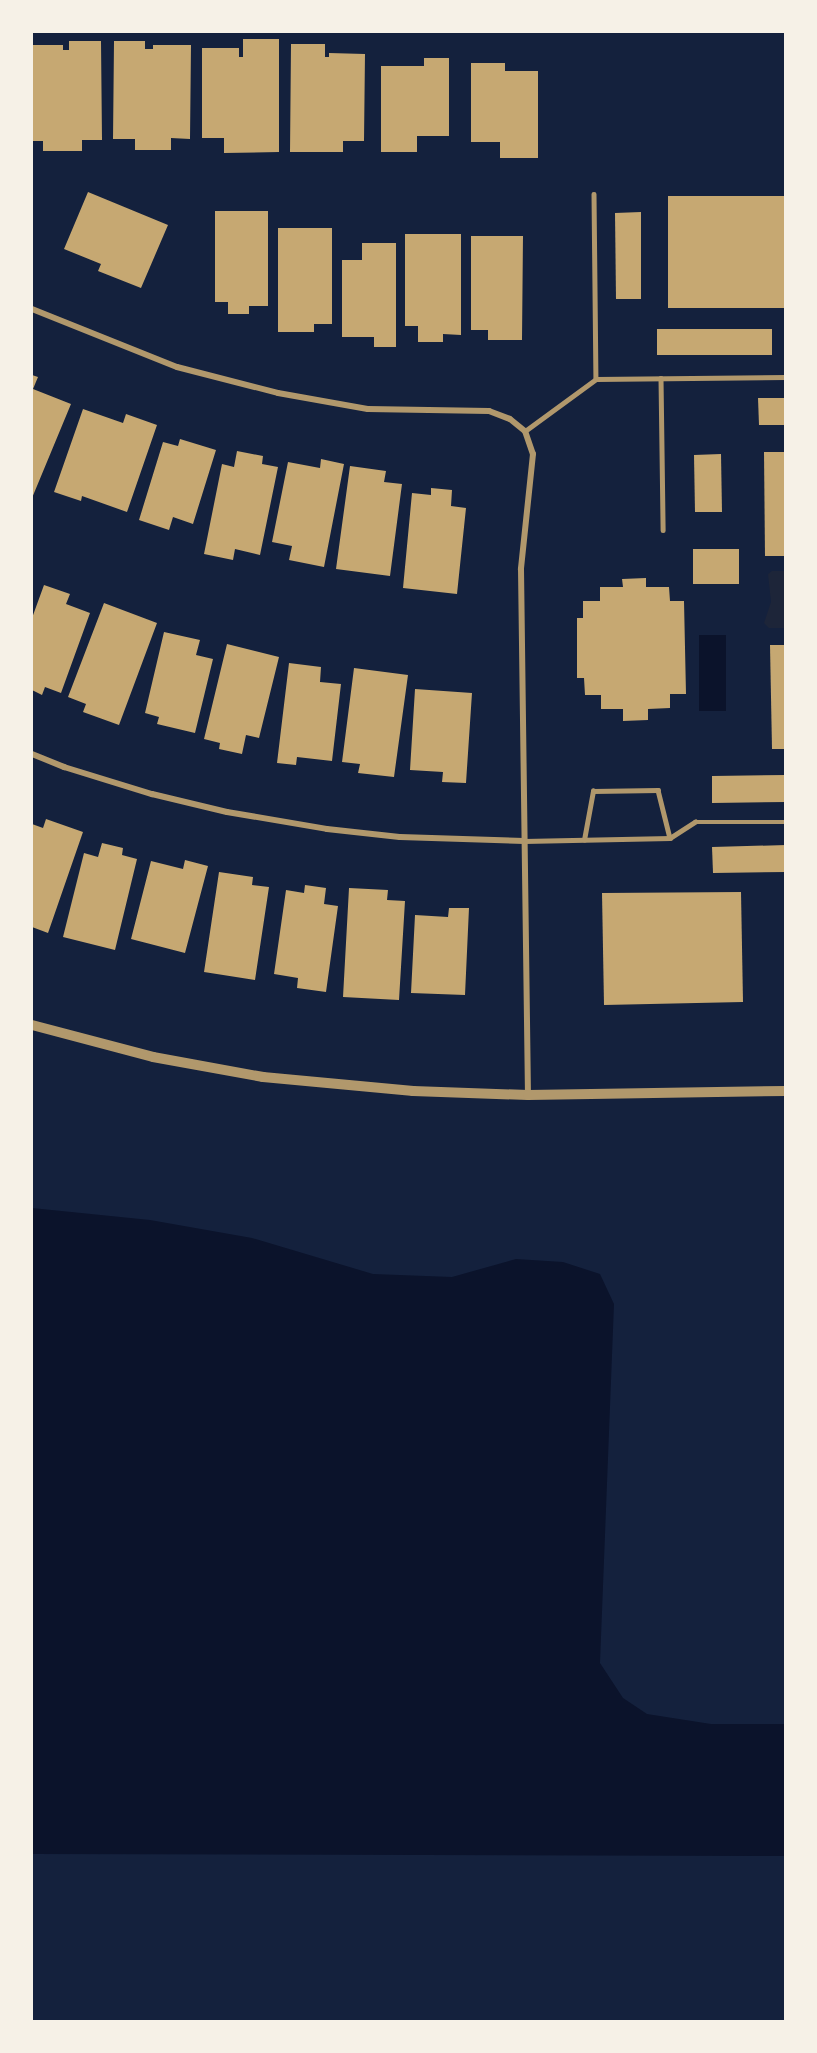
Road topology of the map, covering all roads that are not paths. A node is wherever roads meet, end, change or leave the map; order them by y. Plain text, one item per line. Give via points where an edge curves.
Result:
1 (594, 194) dead end
2 (32, 309) edge
3 (786, 377) edge
4 (661, 378) junction
5 (596, 379) junction
6 (525, 431) junction
7 (663, 530) dead end
8 (32, 754) edge
9 (786, 822) edge
10 (670, 838) junction
11 (584, 840) junction
12 (524, 841) junction
13 (32, 1025) edge
14 (786, 1091) edge
15 (528, 1095) junction

1 - 5 lane
2 - 6 street via 177,367 278,393 368,409 489,411 510,419
3 - 4 lane
4 - 5 lane
4 - 7 lane
5 - 6 lane
6 - 12 street via 533,454 521,569
8 - 12 street via 152,794 226,812 400,837
9 - 10 lane via 695,822
10 - 11 lane
10 - 11 lane via 658,790 593,791
11 - 12 lane
12 - 15 street
13 - 15 street via 153,1057 263,1077 413,1091
14 - 15 street

